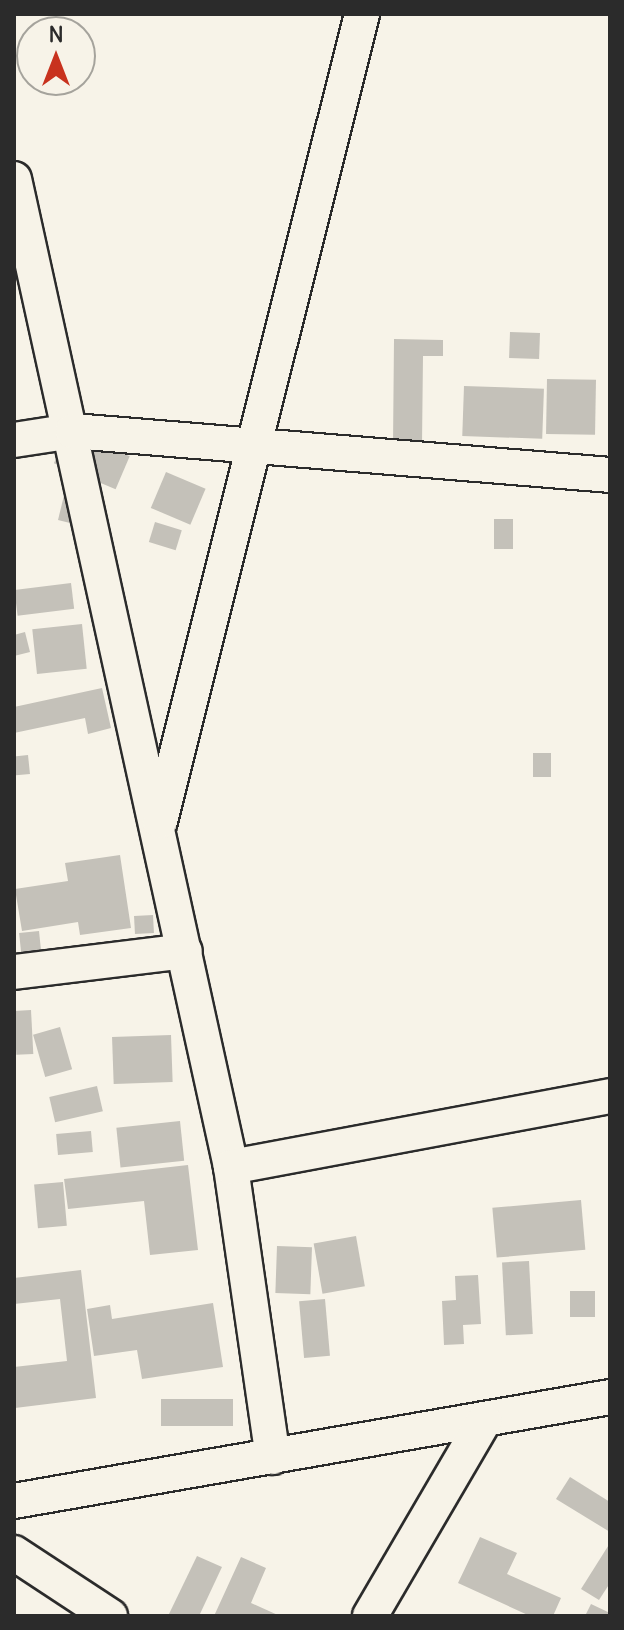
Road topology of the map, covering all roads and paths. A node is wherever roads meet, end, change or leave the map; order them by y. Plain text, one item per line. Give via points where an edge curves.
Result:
1 (362, 14) edge
2 (15, 196) edge
3 (73, 431) junction
4 (14, 440) edge
5 (253, 446) junction
6 (610, 475) edge
7 (158, 827) junction
8 (185, 951) junction
9 (14, 972) edge
10 (610, 1096) edge
11 (231, 1167) junction
12 (610, 1397) edge
13 (484, 1421) junction
14 (273, 1457) junction
15 (14, 1501) edge
16 (14, 1553) edge
17 (110, 1616) edge
18 (370, 1616) edge

1 - 5 street
2 - 3 street
3 - 4 street
3 - 5 street
3 - 7 street
5 - 6 street
5 - 7 street
7 - 8 street
8 - 9 street
8 - 11 street
10 - 11 street
11 - 14 street
12 - 13 street
13 - 14 street
13 - 18 street
14 - 15 street
16 - 17 street

